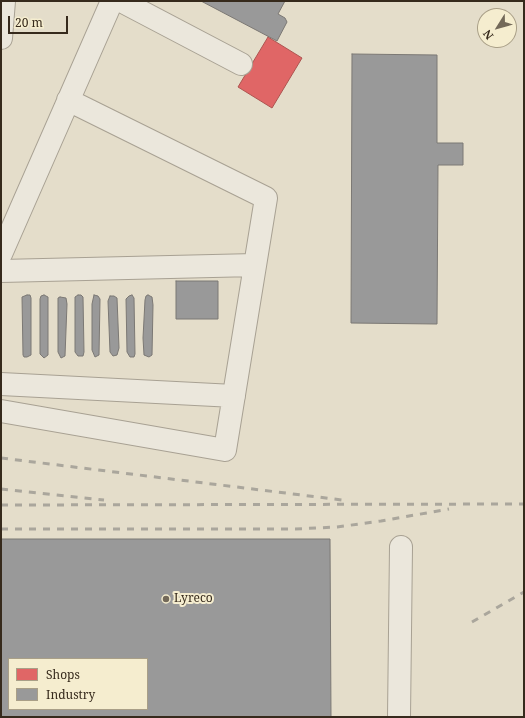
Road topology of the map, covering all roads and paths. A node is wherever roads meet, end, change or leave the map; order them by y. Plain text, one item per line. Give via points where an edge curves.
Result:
1 (4, 1) edge
2 (112, 1) edge
3 (121, 1) edge
4 (1, 38) edge
5 (241, 64) dead end
6 (68, 100) junction
7 (1, 254) edge
8 (255, 265) junction
9 (1, 271) edge
10 (1, 384) edge
11 (234, 396) junction
12 (1, 411) edge
13 (401, 547) dead end
14 (399, 717) edge

1 - 4 lane
2 - 6 lane
3 - 5 lane
6 - 7 lane
6 - 8 lane via 266,198
8 - 9 lane
8 - 11 lane
10 - 11 lane
11 - 12 lane via 225,450
13 - 14 lane

